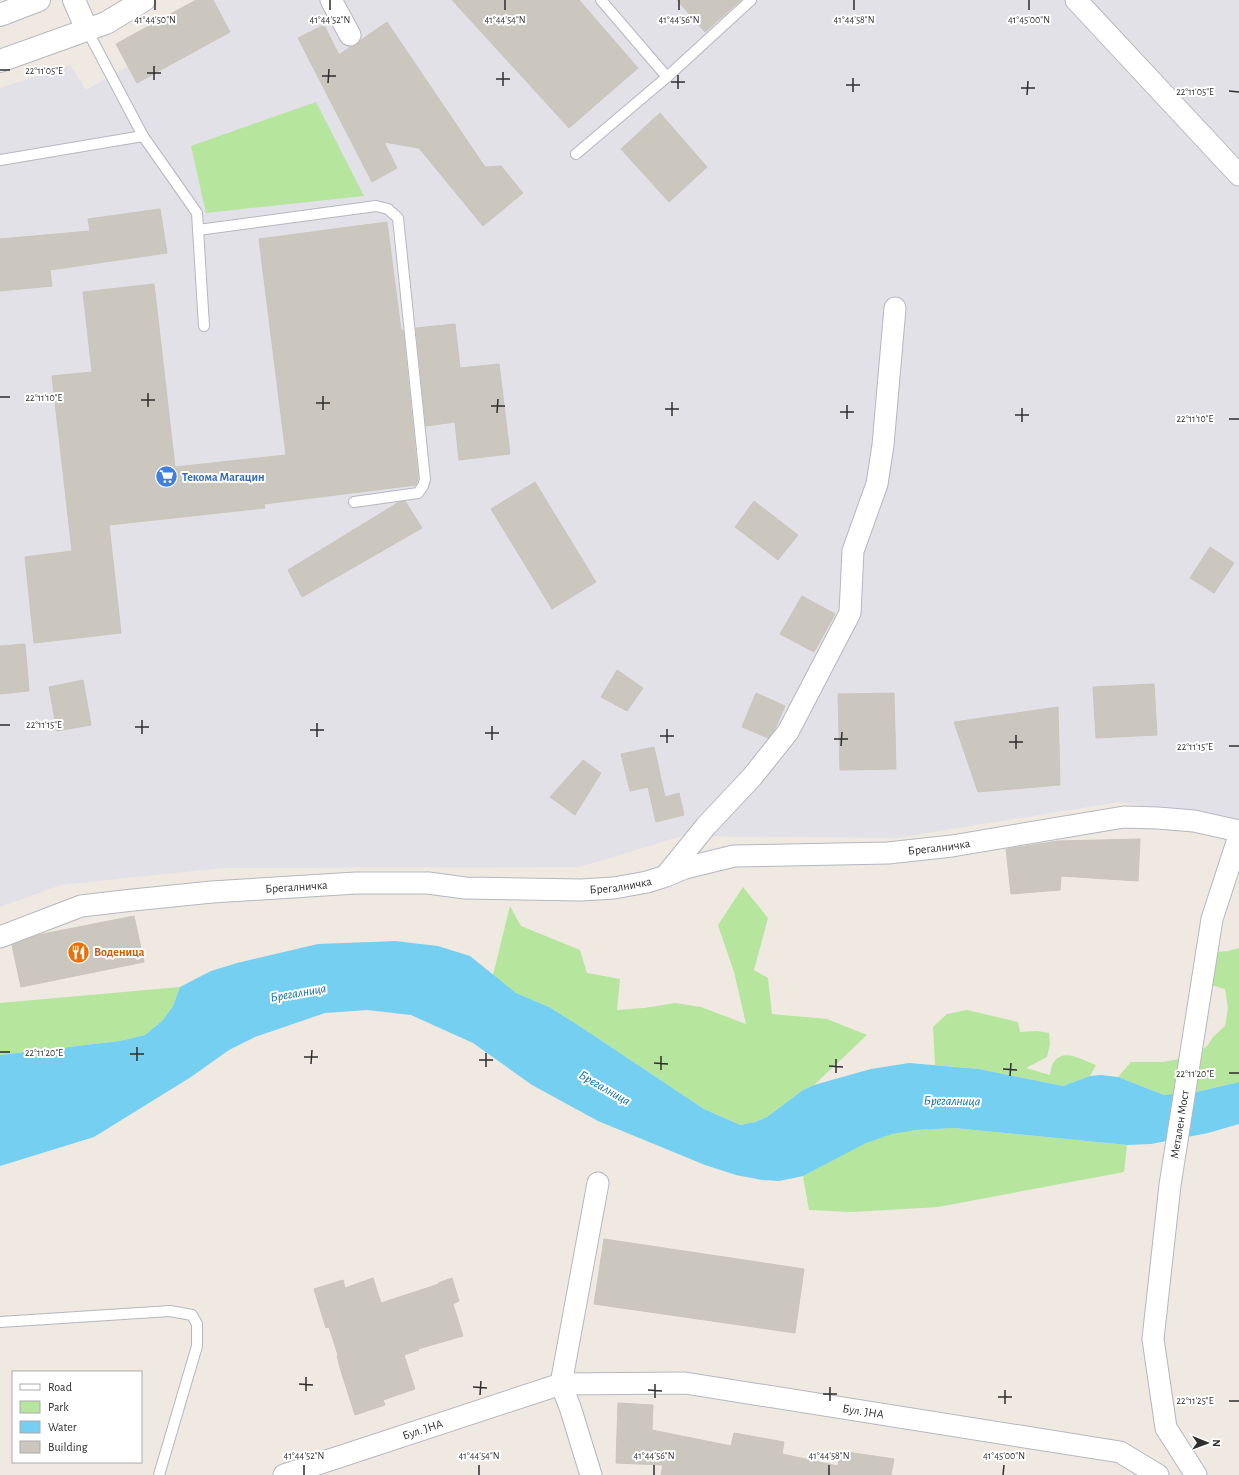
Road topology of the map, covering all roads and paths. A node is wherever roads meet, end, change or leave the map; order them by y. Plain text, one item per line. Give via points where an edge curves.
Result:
1 (39, 0) edge
2 (74, 0) edge
3 (144, 0) edge
4 (331, 0) edge
5 (601, 0) edge
6 (751, 0) edge
7 (1076, 0) edge
8 (0, 15) edge
9 (87, 30) junction
10 (350, 35) dead end
11 (0, 61) edge
12 (666, 77) junction
13 (143, 136) junction
14 (576, 154) dead end
15 (0, 160) edge
16 (1239, 175) edge
17 (198, 230) junction
18 (895, 308) dead end
19 (204, 326) dead end
20 (354, 502) dead end
21 (1239, 831) edge
22 (1239, 836) edge
23 (666, 876) junction
24 (0, 937) edge
25 (598, 1183) dead end
26 (0, 1322) edge
27 (561, 1384) junction
28 (159, 1475) edge
29 (284, 1475) edge
30 (591, 1475) edge
31 (1158, 1475) edge
32 (1196, 1475) edge

1 - 8 main road
2 - 9 main road
3 - 9 main road via 106,23
4 - 10 street
5 - 12 lane
6 - 12 lane
7 - 16 street
9 - 11 main road
9 - 13 lane
12 - 14 lane
13 - 15 lane
13 - 17 lane via 197,213
17 - 19 lane
17 - 20 lane via 376,206 388,209 398,218 425,479 418,493
18 - 23 street via 883,444 877,484 853,551 850,613 788,732
21 - 23 street, Брегалничка via 1194,821 1124,817 952,846 888,853 734,856 685,868
22 - 32 street, Метален Мост via 1212,919 1170,1185 1153,1339 1166,1428
23 - 24 street, Брегалничка via 629,886 581,890 466,888 428,883 356,883 204,893 81,906
25 - 27 street
26 - 28 lane via 170,1310 192,1315 197,1324 197,1346
27 - 29 street, Бул. ЈНА
27 - 30 street
27 - 31 street, Бул. ЈНА via 685,1383 1120,1452

